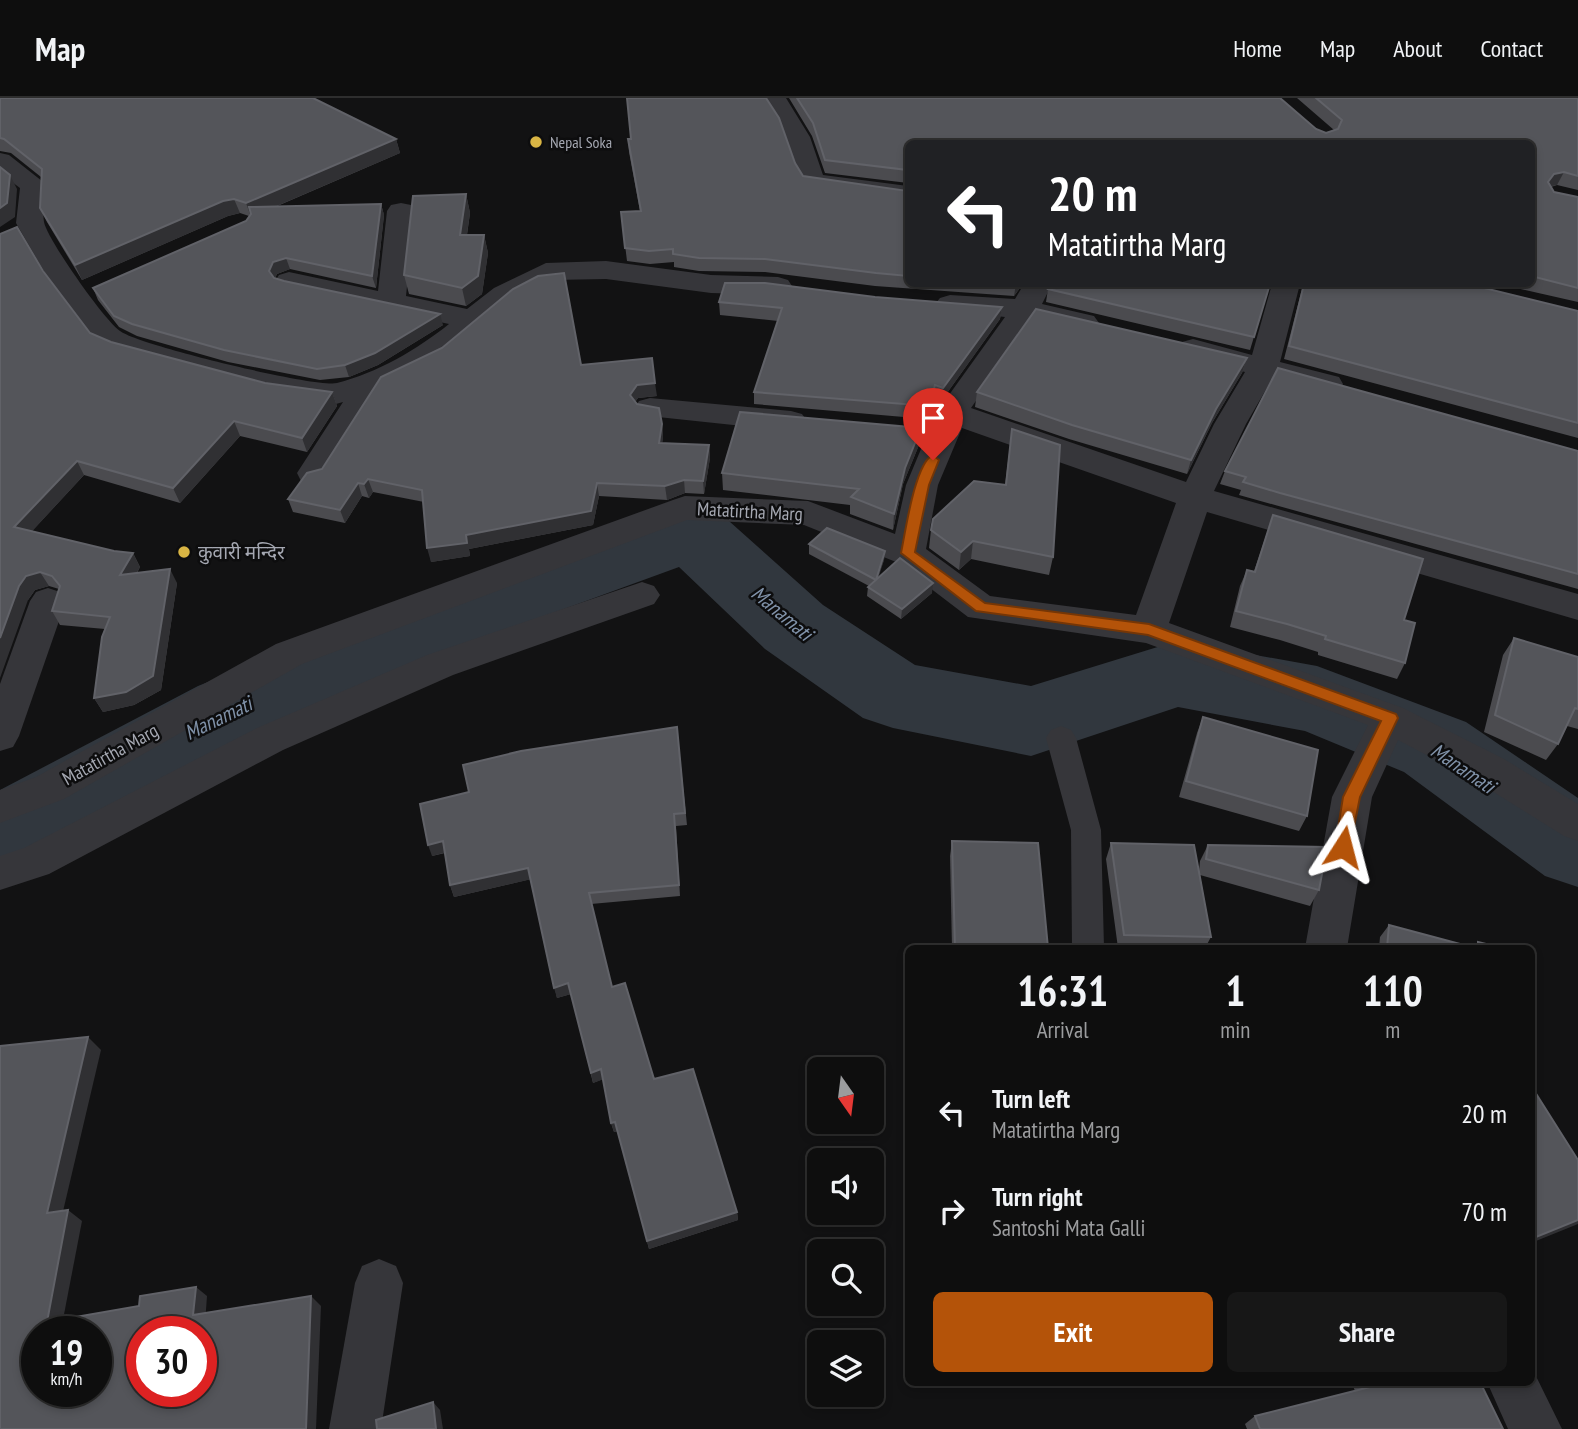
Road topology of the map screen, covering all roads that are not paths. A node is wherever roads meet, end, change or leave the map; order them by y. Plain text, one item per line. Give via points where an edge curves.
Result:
1 (773, 98) edge
2 (0, 161) edge
3 (905, 194) edge
4 (401, 211) dead end
5 (289, 281) edge
6 (1285, 287) edge
7 (806, 289) edge
8 (1031, 296) edge
9 (929, 302) edge
10 (391, 303) junction
11 (471, 319) junction
12 (1118, 331) edge
13 (1171, 344) edge
14 (1264, 366) junction
15 (372, 381) junction
16 (1355, 391) edge
17 (650, 408) edge
18 (817, 423) edge
19 (936, 426) junction
20 (313, 473) edge
21 (1195, 497) junction
22 (908, 553) junction
23 (642, 595) dead end
24 (48, 601) dead end
25 (1578, 607) edge
26 (1149, 630) junction
27 (1390, 718) junction
28 (0, 736) edge
29 (1061, 738) dead end
30 (0, 807) edge
31 (1578, 824) edge
32 (0, 873) edge
33 (1088, 945) edge
34 (1327, 945) edge
35 (379, 1283) dead end
36 (1514, 1386) edge
37 (355, 1429) edge
38 (1536, 1429) edge

1 - 3 street via 785,112 814,182
2 - 15 street via 34,185 20,229 62,278 90,290 109,338 271,385 336,394
4 - 10 street
5 - 10 street
6 - 14 street
7 - 11 street via 711,284 606,270 546,272 504,294
8 - 9 street
8 - 12 street
8 - 19 street
10 - 11 street
11 - 15 street via 433,352
13 - 14 street
14 - 16 street
14 - 21 street
15 - 20 street
17 - 18 street
19 - 21 street
19 - 22 street
21 - 25 street
21 - 26 street
22 - 26 street, Matatirtha Marg via 981,608
22 - 30 street, Matatirtha Marg via 808,513 685,508 289,654 50,788
23 - 32 street via 439,665 270,740 35,862
24 - 28 street
26 - 27 street, Matatirtha Marg
27 - 31 street, Matatirtha Marg via 1490,770
27 - 34 street via 1352,797
29 - 33 lane via 1086,830
35 - 37 street
36 - 38 street

